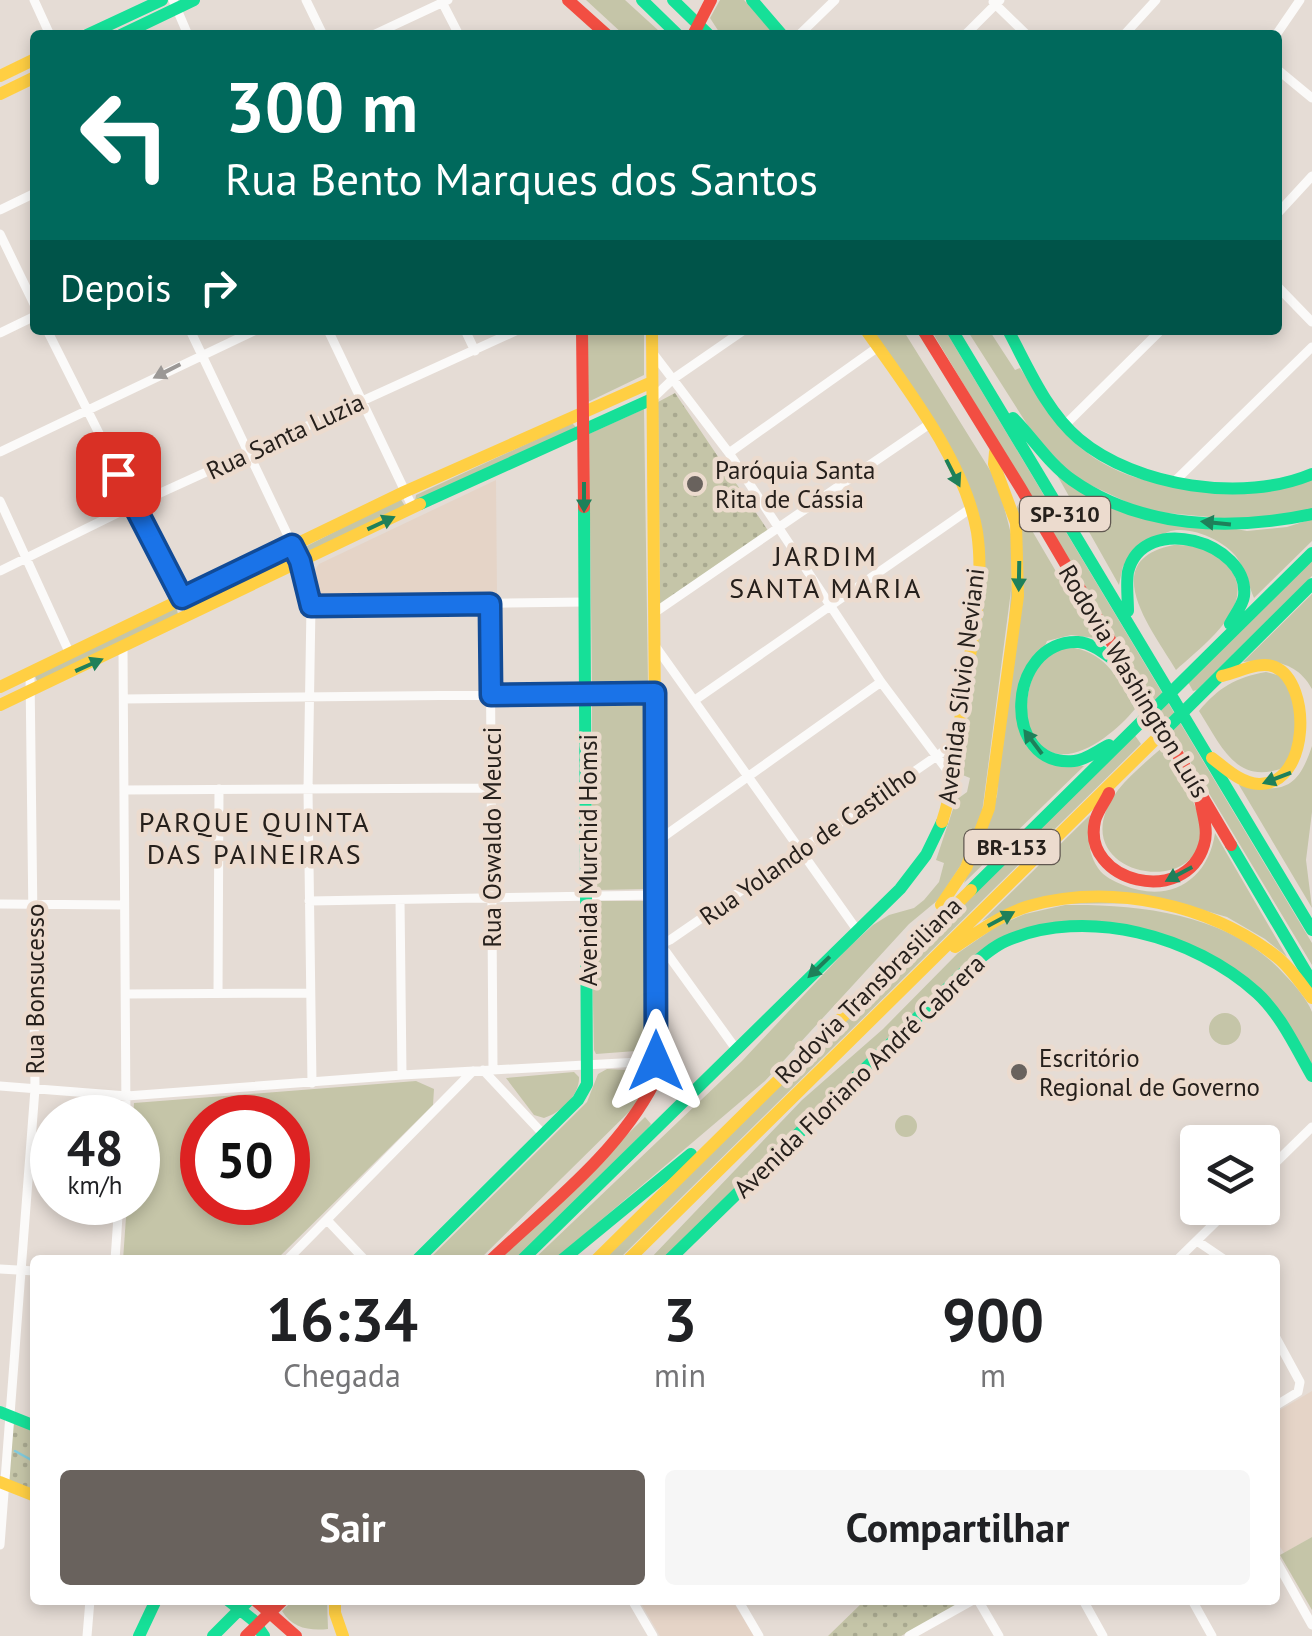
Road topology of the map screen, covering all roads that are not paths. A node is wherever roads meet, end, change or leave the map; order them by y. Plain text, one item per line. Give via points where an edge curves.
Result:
1 (34, 0) edge
2 (162, 0) edge
3 (194, 0) edge
4 (306, 0) edge
5 (568, 0) edge
6 (673, 0) edge
7 (686, 0) edge
8 (711, 0) edge
9 (752, 0) edge
10 (835, 0) edge
11 (1156, 0) edge
12 (1300, 0) edge
13 (444, 1) edge
14 (642, 1) edge
15 (996, 1) edge
16 (174, 4) edge
17 (48, 30) edge
18 (98, 30) edge
19 (130, 30) edge
20 (186, 30) edge
21 (320, 30) edge
22 (383, 30) edge
23 (456, 30) edge
24 (601, 30) edge
25 (671, 30) edge
26 (677, 30) edge
27 (696, 30) edge
28 (704, 30) edge
29 (778, 30) edge
30 (804, 30) edge
31 (969, 30) edge
32 (1022, 30) edge
33 (1129, 30) edge
34 (1279, 30) edge
35 (30, 61) edge
36 (1282, 73) edge
37 (0, 76) edge
38 (30, 79) edge
39 (0, 94) edge
40 (1312, 98) edge
41 (1312, 176) edge
42 (30, 195) edge
43 (1282, 208) edge
44 (0, 210) edge
45 (0, 234) edge
46 (1282, 291) edge
47 (30, 296) edge
48 (30, 318) edge
49 (1312, 322) edge
50 (0, 333) edge
51 (49, 335) edge
52 (192, 335) edge
53 (245, 335) edge
54 (330, 335) edge
55 (467, 335) edge
56 (508, 335) edge
57 (582, 335) edge
58 (652, 335) edge
59 (737, 335) edge
60 (870, 335) edge
61 (926, 335) edge
62 (955, 335) edge
63 (1011, 335) edge
64 (1157, 335) edge
65 (878, 347) junction
66 (1312, 347) edge
67 (475, 351) junction
68 (652, 352) junction
69 (202, 354) junction
70 (673, 379) junction
71 (652, 382) junction
72 (652, 399) junction
73 (362, 401) junction
74 (998, 404) junction
75 (87, 412) junction
76 (583, 412) junction
77 (1066, 424) junction
78 (928, 425) junction
79 (584, 430) junction
80 (995, 448) junction
81 (0, 452) edge
82 (728, 452) junction
83 (248, 453) junction
84 (1312, 474) edge
85 (1175, 481) junction
86 (404, 492) junction
87 (0, 501) edge
88 (134, 506) junction
89 (413, 508) junction
90 (971, 508) junction
91 (1312, 514) edge
92 (779, 528) junction
93 (292, 545) junction
94 (1312, 553) edge
95 (27, 557) junction
96 (300, 561) junction
97 (0, 571) edge
98 (1312, 584) edge
99 (182, 598) junction
100 (584, 602) junction
101 (490, 604) junction
102 (833, 605) junction
103 (311, 606) junction
104 (190, 614) junction
105 (654, 614) junction
106 (1130, 625) junction
107 (1227, 634) junction
108 (654, 646) junction
109 (123, 649) junction
110 (70, 654) junction
111 (1126, 667) junction
112 (30, 672) junction
113 (1218, 676) junction
114 (881, 682) junction
115 (0, 687) edge
116 (31, 691) junction
117 (655, 693) junction
118 (587, 694) junction
119 (491, 695) junction
120 (308, 696) junction
121 (124, 700) junction
122 (696, 700) junction
123 (0, 705) edge
124 (957, 742) junction
125 (1118, 743) junction
126 (936, 756) junction
127 (1209, 756) junction
128 (749, 777) junction
129 (953, 778) junction
130 (1116, 778) junction
131 (490, 788) junction
132 (1199, 789) junction
133 (125, 790) junction
134 (219, 790) junction
135 (308, 790) junction
136 (656, 842) junction
137 (801, 851) junction
138 (657, 895) junction
139 (587, 897) junction
140 (400, 900) junction
141 (492, 900) junction
142 (309, 901) junction
143 (0, 904) edge
144 (34, 904) junction
145 (124, 904) junction
146 (856, 930) junction
147 (1312, 930) edge
148 (657, 946) junction
149 (906, 951) junction
150 (920, 972) junction
151 (1312, 982) edge
152 (310, 992) junction
153 (218, 993) junction
154 (128, 994) junction
155 (1312, 998) edge
156 (736, 1049) junction
157 (656, 1061) junction
158 (589, 1064) junction
159 (483, 1070) junction
160 (402, 1075) junction
161 (1312, 1076) edge
162 (312, 1082) junction
163 (0, 1086) edge
164 (35, 1089) junction
165 (115, 1095) edge
166 (128, 1095) edge
167 (141, 1095) edge
168 (648, 1100) junction
169 (666, 1117) junction
170 (1312, 1127) edge
171 (544, 1135) junction
172 (716, 1141) junction
173 (1280, 1158) edge
174 (708, 1182) junction
175 (328, 1221) junction
176 (117, 1225) edge
177 (1213, 1225) edge
178 (1197, 1241) junction
179 (115, 1255) edge
180 (293, 1255) edge
181 (361, 1255) edge
182 (423, 1255) edge
183 (496, 1255) edge
184 (527, 1255) edge
185 (568, 1255) edge
186 (601, 1255) edge
187 (633, 1255) edge
188 (648, 1255) edge
189 (674, 1255) edge
190 (1182, 1255) edge
191 (1218, 1255) edge
192 (0, 1268) edge
193 (21, 1270) junction
194 (30, 1271) edge
195 (1280, 1345) edge
196 (1280, 1403) edge
197 (5, 1413) edge
198 (30, 1424) edge
199 (3, 1482) edge
200 (30, 1494) edge
201 (0, 1545) edge
202 (1280, 1568) edge
203 (90, 1605) edge
204 (154, 1605) edge
205 (234, 1605) edge
206 (246, 1605) edge
207 (258, 1605) edge
208 (278, 1605) edge
209 (335, 1605) edge
210 (635, 1605) edge
211 (741, 1605) edge
212 (967, 1605) edge
213 (979, 1605) edge
214 (1086, 1605) edge
215 (1195, 1605) edge
216 (1312, 1625) edge
217 (87, 1636) edge
218 (139, 1636) edge
219 (212, 1636) edge
220 (246, 1636) edge
221 (264, 1636) edge
222 (296, 1636) edge
223 (343, 1636) edge
224 (653, 1636) edge
225 (760, 1636) edge
226 (909, 1636) edge
227 (998, 1636) edge
228 (1103, 1636) edge
229 (1212, 1636) edge

1 - 17 street
2 - 18 main road
3 - 16 main road
4 - 21 street
5 - 24 main road
6 - 28 main road
7 - 26 main road
8 - 27 main road
9 - 29 main road
10 - 30 street
11 - 33 street
12 - 34 street
13 - 22 street
13 - 23 street
14 - 25 main road
15 - 31 street
15 - 32 street
16 - 19 main road
16 - 20 street
35 - 37 main road
36 - 40 street
38 - 39 main road
41 - 43 street
42 - 44 street
45 - 47 street
46 - 49 street
48 - 50 street
51 - 75 street
52 - 69 street
53 - 69 street
54 - 73 street
55 - 67 street
56 - 67 street, Rua Santa Luzia
57 - 76 main road, Avenida Murchid Homsi
58 - 68 main road
59 - 70 street
60 - 65 main road, Avenida Sílvio Neviani
61 - 80 main road, Rodovia Washington Luís / SP-310
62 - 74 main road, Rodovia Washington Luís / SP-310
63 - 77 main road
64 - 77 street
65 - 78 main road, Avenida Sílvio Neviani
65 - 82 street
66 - 85 street
67 - 73 street, Rua Santa Luzia
68 - 70 street
68 - 71 main road
69 -> 75 street
69 - 83 street
70 - 71 street
70 - 72 street
70 - 82 street
71 - 72 main road
71 - 76 main road
72 - 79 main road
72 - 105 main road
73 - 83 street, Rua Santa Luzia
73 - 86 street
91 -> 74 main road via 1260,526 1225,525 1119,506 1070,478
74 - 106 main road, Rodovia Washington Luís / SP-310
75 - 81 street
75 - 88 street
76 - 79 main road, Avenida Murchid Homsi
76 - 86 main road
77 - 85 main road via 1103,457
78 -> 90 main road, Avenida Sílvio Neviani
78 - 92 street
79 - 89 main road
79 -> 100 main road, Avenida Murchid Homsi
80 - 111 main road, Rodovia Washington Luís / SP-310
80 -> 149 main road via 994,464 1016,523 1020,571 994,780 966,868
82 - 92 street
83 - 88 street, Rua Santa Luzia
83 - 93 street
84 - 85 main road via 1269,486
86 - 89 street
86 - 93 main road
87 - 95 street
88 - 95 street, Rua Santa Luzia
88 - 99 street
96 -> 89 main road
90 - 102 street
90 - 124 main road, Avenida Sílvio Neviani via 979,571
92 - 102 street
92 - 105 street
93 - 96 street
93 - 99 main road
94 - 107 main road, Rodovia Transbrasiliana / BR-153
95 - 97 street, Rua Santa Luzia
95 - 110 street
96 - 103 street
96 - 104 main road
98 - 113 main road, Rodovia Transbrasiliana / BR-153
99 - 104 street
99 - 110 main road
100 - 101 street
100 - 118 main road, Avenida Murchid Homsi
101 - 103 street
101 - 119 street, Rua Oswaldo Meucci
102 - 114 street
102 - 122 street
103 - 120 street
104 - 109 main road
105 - 108 main road
106 - 107 main road via 1123,586 1132,560 1153,542 1184,538 1219,548 1239,572 1241,604
106 - 127 main road, Rodovia Washington Luís / SP-310
107 - 125 main road, Rodovia Transbrasiliana / BR-153
108 - 117 main road
108 - 122 street
116 -> 109 main road
109 - 121 street
110 - 112 main road
125 -> 111 main road via 1074,761 1044,756 1032,747 1020,719 1028,669 1060,642 1087,644
111 - 132 main road, Rodovia Washington Luís / SP-310
112 - 115 main road
112 - 116 street, Rua Bonsucesso
113 -> 127 main road via 1257,666 1289,672 1306,693 1310,724 1304,756 1274,782 1242,779
113 - 130 main road, Rodovia Transbrasiliana / BR-153
114 - 126 street
114 - 128 street
116 - 123 main road
116 - 144 street, Rua Bonsucesso
117 - 118 street
117 - 136 main road
118 - 119 street
118 - 139 main road, Avenida Murchid Homsi
119 - 120 street
119 - 131 street, Rua Oswaldo Meucci
120 - 121 street
120 - 135 street
121 - 133 street
122 - 128 street
124 - 126 street, Rua Yolando de Castilho
124 - 129 main road, Avenida Sílvio Neviani
125 - 149 main road, Rodovia Transbrasiliana / BR-153
126 - 129 street
126 - 137 street, Rua Yolando de Castilho
127 - 147 main road, Rodovia Washington Luís / SP-310
128 - 136 street
128 - 137 street
129 - 146 main road, Avenida Sílvio Neviani via 939,831 917,870
132 -> 130 main road via 1203,849 1190,871 1157,882 1118,874 1099,857 1096,816
130 - 150 main road, Rodovia Transbrasiliana / BR-153
131 - 135 street
131 - 141 street, Rua Oswaldo Meucci
132 - 151 main road, Rodovia Washington Luís / SP-310
133 - 134 street
133 - 145 street
134 - 135 street
134 - 153 street
135 - 142 street
136 - 138 main road
137 - 146 street
137 - 148 street, Rua Yolando de Castilho
138 - 139 street
138 - 148 main road
139 - 141 street
139 - 158 main road, Avenida Murchid Homsi
140 - 141 street
140 - 142 street
140 - 160 street
141 - 159 street, Rua Oswaldo Meucci
142 - 152 street
143 - 144 street
144 - 145 street
144 - 164 street, Rua Bonsucesso
145 - 154 street
146 -> 156 main road, Avenida Sílvio Neviani
148 - 156 street
148 - 157 main road
149 - 172 main road, Rodovia Transbrasiliana / BR-153
150 -> 155 main road via 1030,906 1120,899 1197,912 1230,926 1281,960
150 - 174 main road, Rodovia Transbrasiliana / BR-153
152 - 153 street
152 - 162 street
153 - 154 street
154 - 166 street
156 - 169 main road, Avenida Sílvio Neviani
157 - 158 street
157 - 168 main road
158 - 159 street
158 - 171 main road, Avenida Murchid Homsi via 578,1100
159 - 160 street
159 - 171 street
159 - 175 street
160 - 162 street
161 - 189 main road, Avenida Floriano André Cabrera via 1259,994 1194,952 1116,929 1030,933 984,955
162 - 167 street
163 - 164 street
164 - 165 street
164 - 193 street, Rua Bonsucesso
168 - 169 main road
168 - 183 main road
169 - 184 main road, Avenida Sílvio Neviani
170 - 173 street
171 - 182 main road, Avenida Murchid Homsi
172 - 185 main road via 702,1145
172 - 186 main road, Rodovia Transbrasiliana / BR-153
174 - 187 main road, Rodovia Transbrasiliana / BR-153
174 - 188 main road
175 - 180 street
175 - 181 street
176 - 179 street
177 - 178 street
178 - 190 street
178 - 191 street
192 - 193 street
193 - 194 street
193 - 197 street, Rua Bonsucesso
195 - 196 street via 1300,1382 1298,1392
197 - 198 main road
197 - 199 street, Rua Bonsucesso
199 - 200 main road
199 - 201 street, Rua Bonsucesso
202 - 216 street
203 - 217 street
204 - 218 main road
205 - 221 main road
206 - 219 main road
207 - 222 main road
208 - 220 main road
209 - 223 main road
210 - 224 street
211 - 225 street
212 - 226 street
213 - 227 street
214 - 228 street
215 - 229 street

